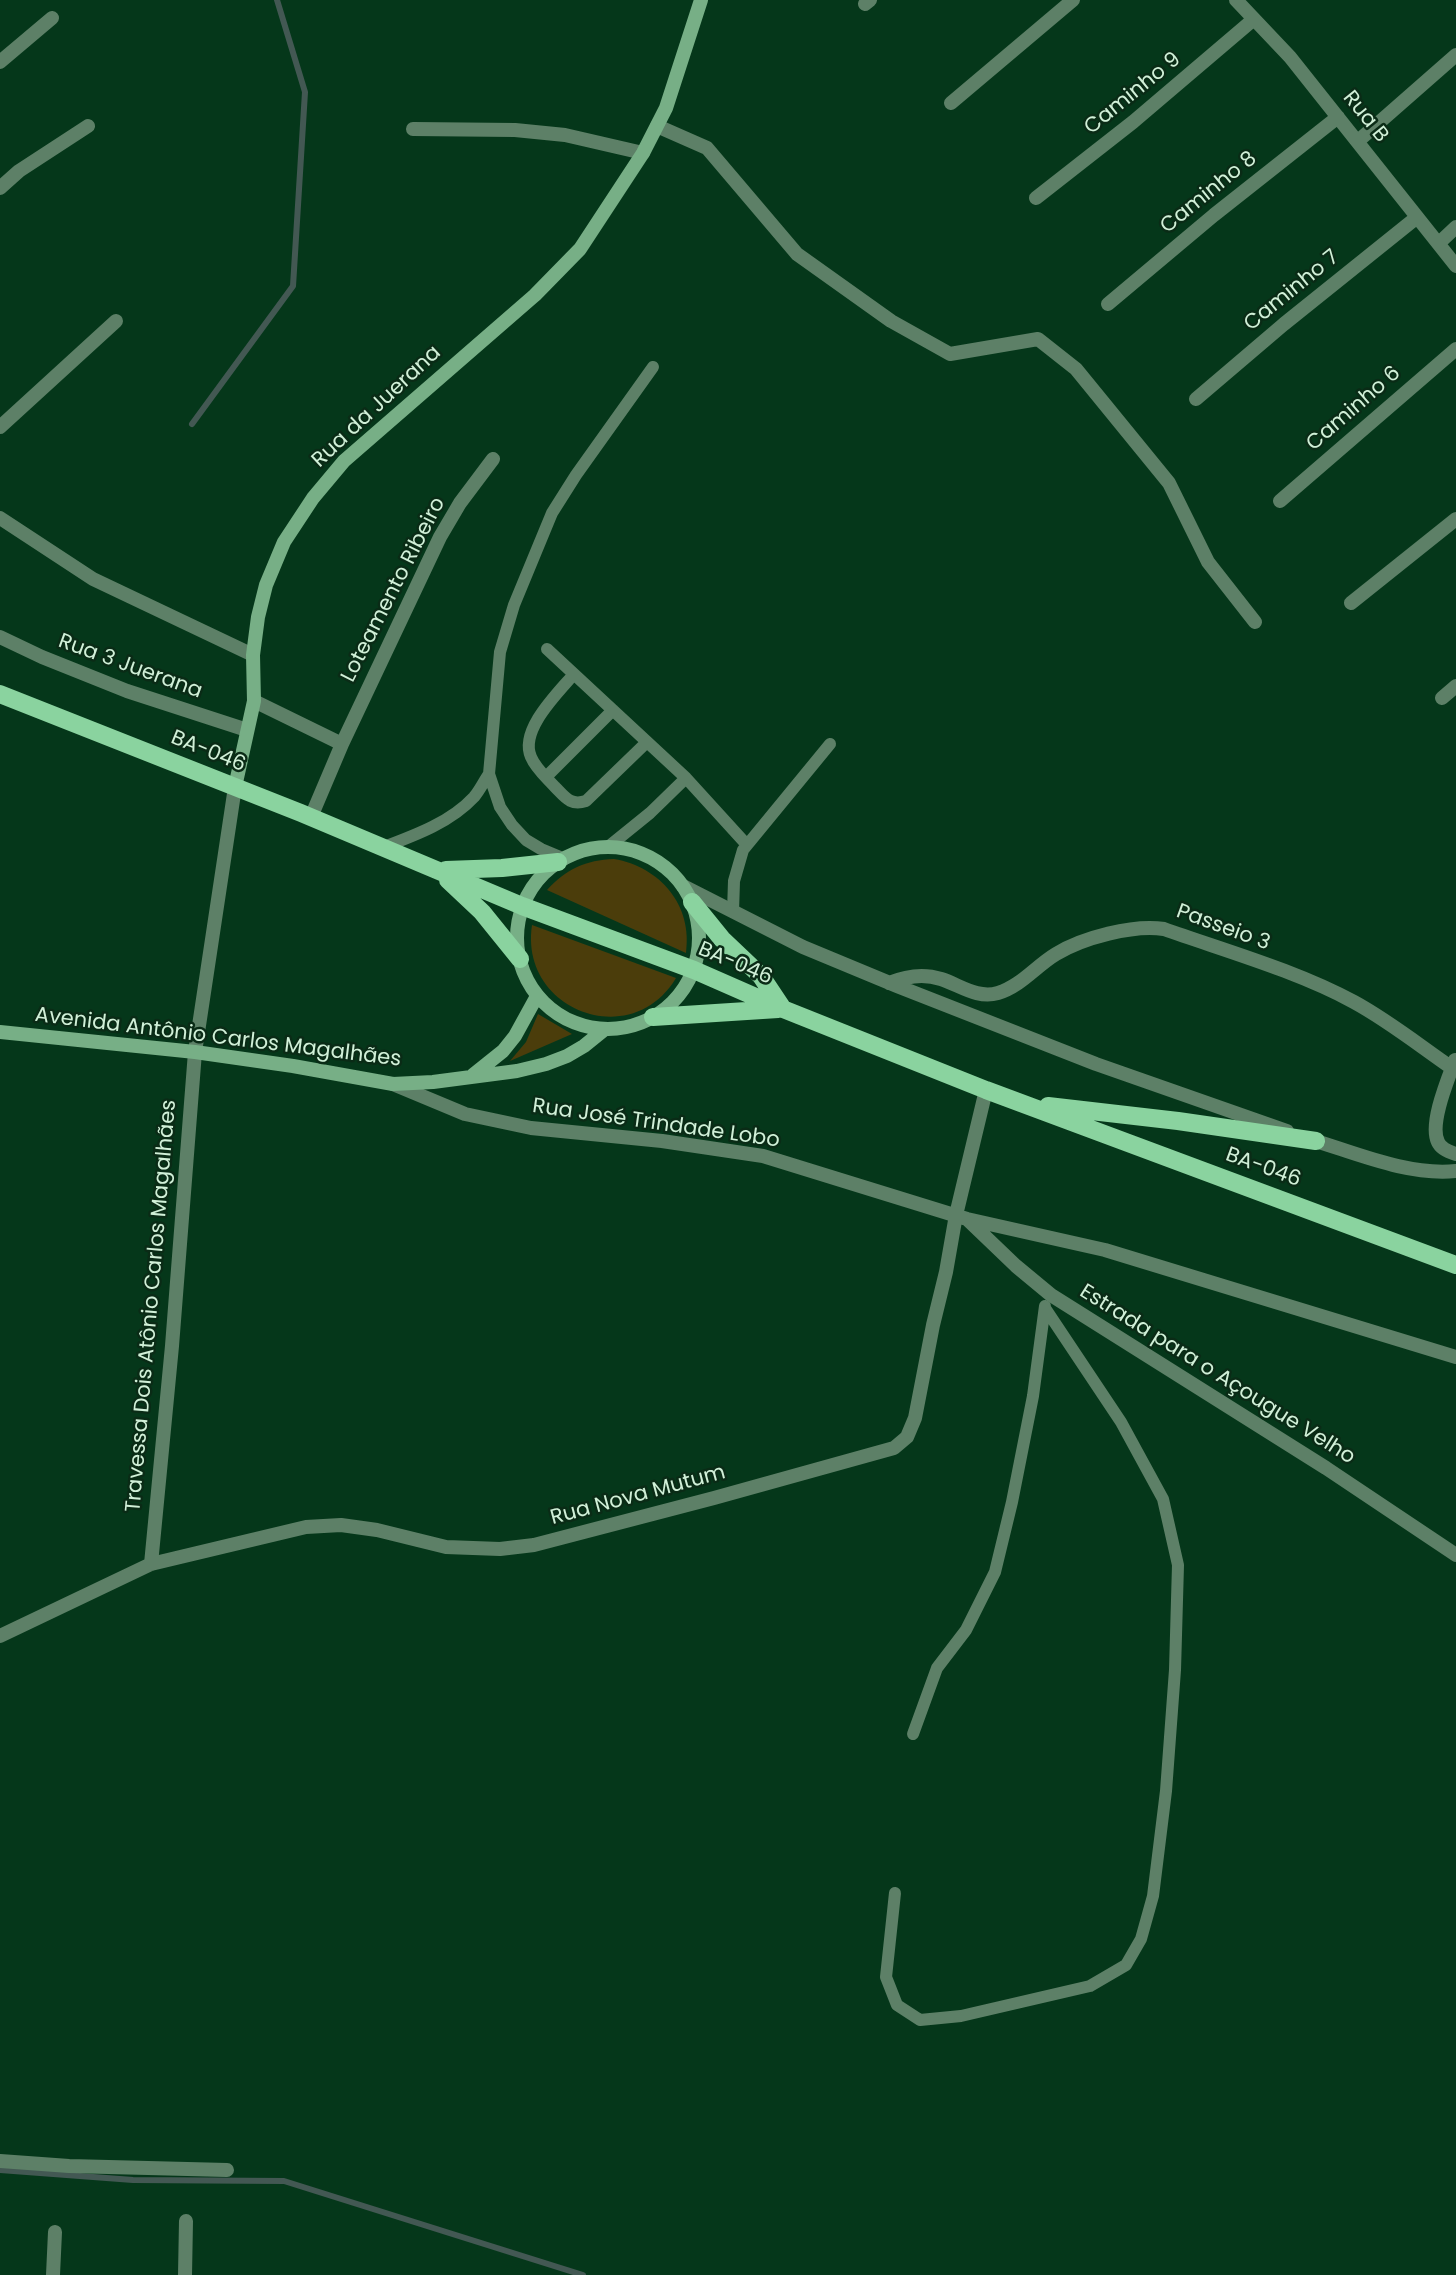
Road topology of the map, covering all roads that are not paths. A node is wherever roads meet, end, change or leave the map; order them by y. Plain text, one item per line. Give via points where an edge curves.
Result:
1 (701, 0) edge
2 (1073, 0) edge
3 (1236, 0) edge
4 (52, 18) dead end
5 (1254, 19) junction
6 (1456, 55) edge
7 (0, 62) edge
8 (951, 103) dead end
9 (1338, 117) junction
10 (88, 126) dead end
11 (657, 126) junction
12 (414, 129) dead end
13 (1358, 141) junction
14 (643, 153) junction
15 (0, 188) edge
16 (1036, 198) dead end
17 (1416, 218) junction
18 (1456, 227) edge
19 (1439, 243) junction
20 (1456, 266) edge
21 (1108, 304) dead end
22 (116, 321) dead end
23 (1456, 349) edge
24 (653, 367) dead end
25 (1196, 399) dead end
26 (0, 427) edge
27 (493, 459) dead end
28 (1280, 501) dead end
29 (0, 518) edge
30 (1456, 519) edge
31 (1351, 603) dead end
32 (1255, 622) dead end
33 (0, 637) edge
34 (547, 649) dead end
35 (253, 655) junction
36 (574, 674) junction
37 (1456, 687) edge
38 (0, 694) edge
39 (1442, 698) dead end
40 (254, 701) junction
41 (613, 710) junction
42 (247, 730) junction
43 (647, 742) junction
44 (342, 744) junction
45 (831, 744) dead end
46 (489, 774) junction
47 (546, 777) junction
48 (686, 778) junction
49 (235, 788) junction
50 (311, 817) junction
51 (747, 845) junction
52 (384, 847) junction
53 (608, 847) junction
54 (561, 860) junction
55 (438, 870) junction
56 (687, 894) junction
57 (522, 906) junction
58 (733, 912) junction
59 (520, 959) junction
60 (694, 970) junction
61 (889, 983) junction
62 (537, 996) junction
63 (783, 1009) junction
64 (653, 1017) junction
65 (605, 1029) junction
66 (0, 1032) edge
67 (194, 1052) junction
68 (1454, 1063) edge
69 (472, 1076) junction
70 (393, 1084) junction
71 (986, 1090) junction
72 (1021, 1103) junction
73 (1316, 1141) junction
74 (1456, 1154) edge
75 (1449, 1171) edge
76 (961, 1217) junction
77 (1454, 1263) edge
78 (1047, 1292) junction
79 (1045, 1308) junction
80 (1456, 1357) edge
81 (1456, 1555) edge
82 (151, 1564) junction
83 (0, 1636) edge
84 (913, 1734) dead end
85 (895, 1893) dead end
86 (0, 2161) edge
87 (227, 2170) dead end
88 (186, 2221) dead end
89 (55, 2232) dead end
90 (53, 2275) edge
91 (185, 2275) edge

1 - 11 main road, Rua da Juerana
2 - 8 street
3 - 5 street, Rua B
4 - 7 street
5 - 9 street, Rua B
5 - 16 street, Caminho 9
6 - 13 street
9 - 13 street, Rua B
9 - 21 street, Caminho 8
10 - 15 street
11 - 14 main road, Rua da Juerana
11 - 32 street via 708,148 797,254 903,327 950,354 1038,339 1076,369 1169,483 1208,562
12 - 14 street via 565,135
13 - 17 street, Rua B
14 - 35 main road, Rua da Juerana via 580,248 535,295 344,461 313,498 284,542 266,585
17 - 19 street, Rua B
17 - 25 street, Caminho 7
18 - 19 street
19 - 20 street, Rua B
22 - 26 street
23 - 28 street, Caminho 6
24 - 46 lane via 552,513 514,604 500,652
27 - 44 street, Loteamento Ribeiro via 440,537
29 - 35 street via 93,579
30 - 31 street
33 - 42 street, Rua 3 Juerana via 127,691
34 - 36 lane
35 - 40 main road, Rua da Juerana
36 - 41 lane
36 - 47 lane via 532,730 529,751
37 - 39 street
38 - 49 main road, BA-046 / BA-046
40 - 42 main road, Rua da Juerana
40 - 44 street
41 - 43 lane
41 - 47 lane
42 - 49 main road, Rua da Juerana
43 - 47 lane via 586,801 569,802
43 - 48 lane
44 - 50 street
45 - 51 lane
46 - 52 lane via 475,796 451,815
46 - 54 lane via 500,807 512,825 526,840
48 - 51 lane
48 - 53 lane
49 - 50 main road, BA-046 / BA-046
49 - 67 street, Travessa Dois Atônio Carlos Magalhães
50 - 52 main road, BA-046 / BA-046
51 - 58 lane via 734,881
52 - 55 main road, BA-046 / BA-046
53 - 54 main road
53 - 56 main road via 635,850 658,862
54 - 55 main road
54 - 57 main road via 536,881
55 - 57 main road, BA-046 / BA-046
55 - 59 main road via 482,912
56 - 58 street
56 - 60 main road via 698,924
56 - 63 main road via 722,939 761,976
57 - 59 main road via 516,937
57 - 60 main road, BA-046 / BA-046
58 - 61 street
59 - 62 main road
60 - 63 main road, BA-046 / BA-046
60 - 64 main road via 677,998
61 - 68 street, Passeio 3 via 920,975 972,992 999,993 1056,954 1149,926 1258,962 1352,1001
61 - 73 street via 1109,1069
62 - 65 main road via 579,1025
62 - 69 main road via 503,1051
63 - 64 main road
63 - 71 main road, BA-046 / BA-046
64 - 65 main road via 629,1027
65 - 69 main road, Avenida Antônio Carlos Magalhães via 567,1056 517,1071
66 - 67 main road, Avenida Antônio Carlos Magalhães
67 - 70 main road, Avenida Antônio Carlos Magalhães
67 - 82 street, Travessa Dois Atônio Carlos Magalhães
68 - 74 street via 1437,1114 1436,1132 1445,1150
69 - 70 main road, Avenida Antônio Carlos Magalhães
70 - 76 street, Rua José Trindade Lobo via 465,1114 531,1128 763,1156
71 - 72 main road, BA-046 / BA-046
71 - 76 street, Rua Nova Mutum
72 - 73 main road
72 - 77 main road, BA-046 / BA-046
73 - 75 street via 1377,1160
76 - 78 street, Estrada para o Açougue Velho
76 - 80 street, Rua José Trindade Lobo via 1105,1250
76 - 82 street, Rua Nova Mutum via 915,1418 907,1437 894,1448 534,1545 446,1547 341,1525 306,1527
78 - 79 lane
78 - 81 street, Estrada para o Açougue Velho
79 - 84 lane via 1033,1396 995,1572 965,1630 937,1668
79 - 85 lane via 1121,1422 1163,1499 1178,1565 1166,1791 1153,1896 1141,1939 1126,1965 1090,1986 961,2016 920,2020 897,2005 886,1977
82 - 83 street, Rua Nova Mutum
86 - 87 street
88 - 91 street
89 - 90 street

